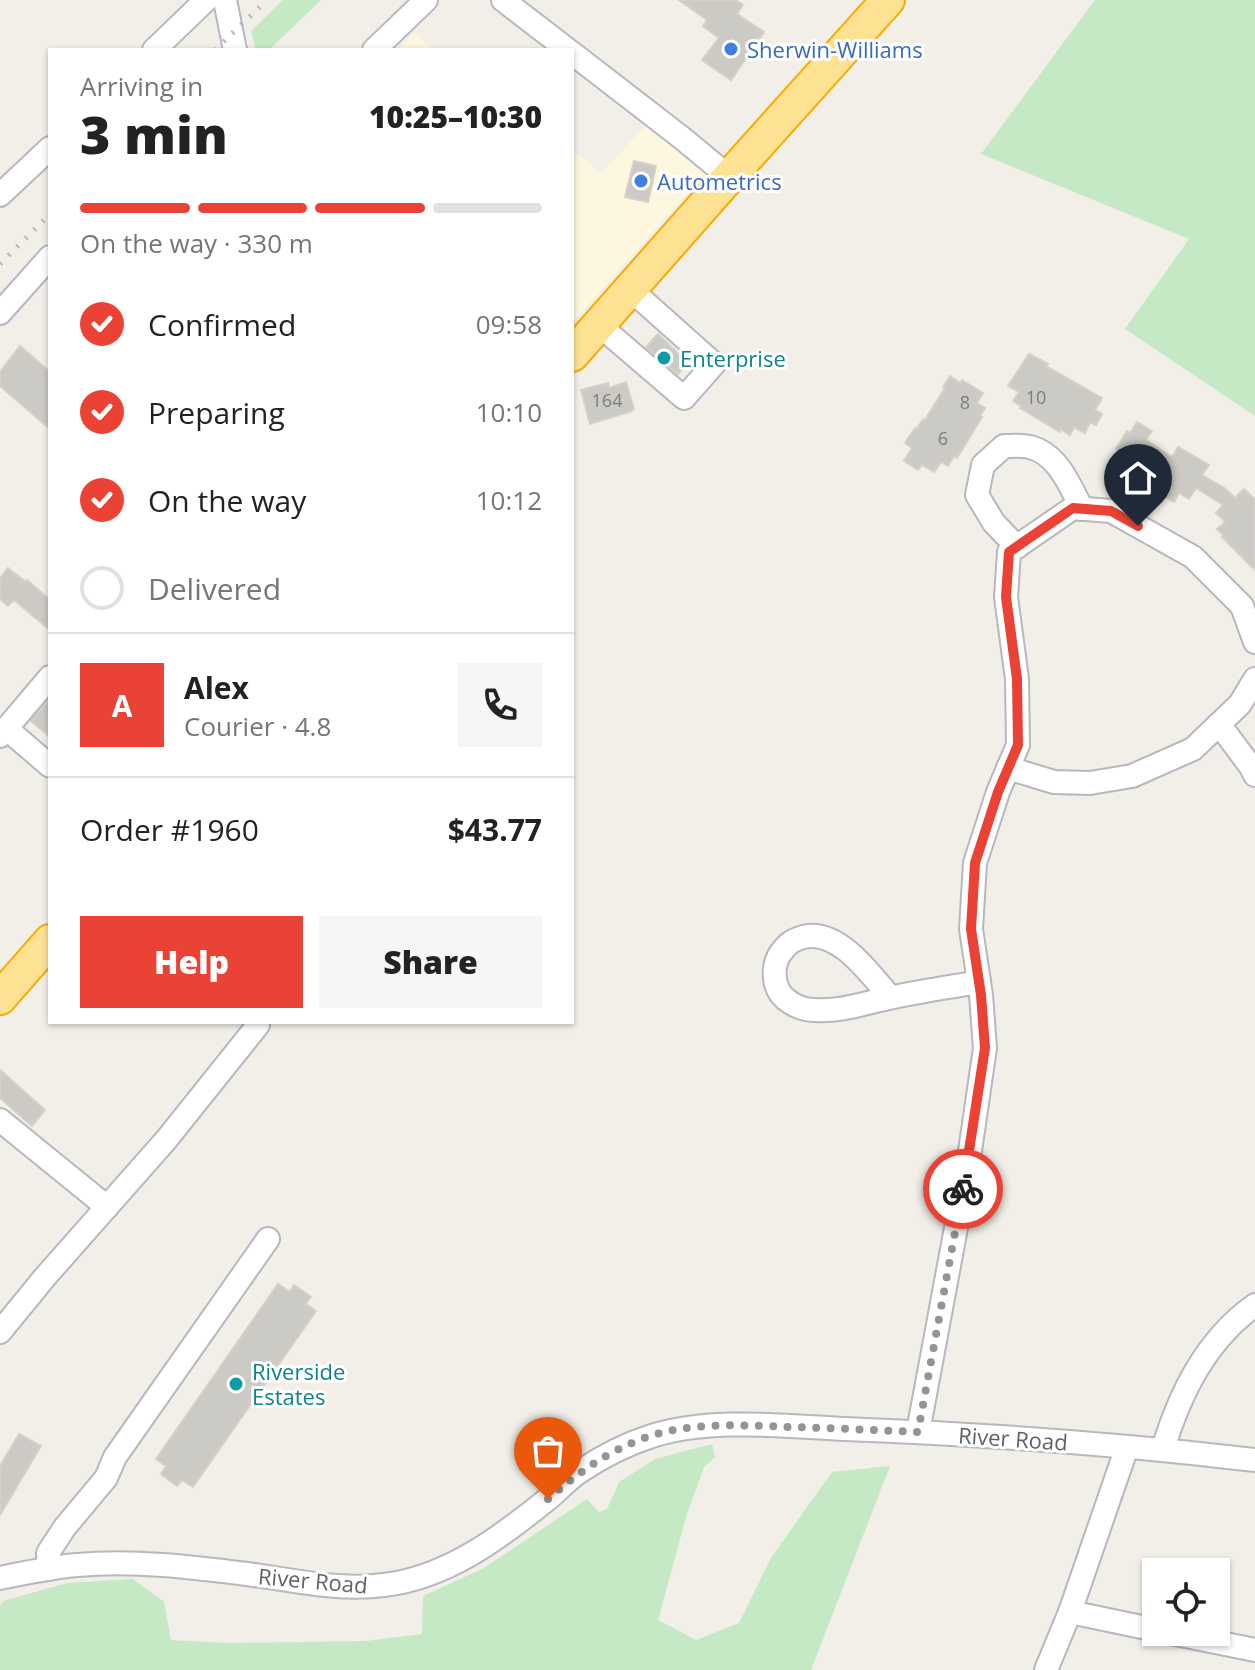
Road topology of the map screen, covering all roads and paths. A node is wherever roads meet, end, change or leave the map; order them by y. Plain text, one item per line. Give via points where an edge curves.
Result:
1 (206, 0) edge
2 (225, 0) edge
3 (426, 0) edge
4 (503, 0) edge
5 (888, 0) edge
6 (156, 48) edge
7 (235, 48) edge
8 (376, 48) edge
9 (565, 48) edge
10 (574, 55) edge
11 (48, 150) edge
12 (729, 177) junction
13 (0, 195) edge
14 (48, 259) edge
15 (630, 289) junction
16 (0, 313) edge
17 (599, 325) junction
18 (574, 353) edge
19 (1082, 509) junction
20 (1017, 547) junction
21 (1255, 642) edge
22 (48, 679) edge
23 (1255, 679) edge
24 (1219, 724) junction
25 (3, 733) edge
26 (48, 765) edge
27 (1008, 768) junction
28 (1255, 775) edge
29 (48, 943) edge
30 (979, 982) junction
31 (890, 997) junction
32 (0, 998) edge
33 (258, 1025) dead end
34 (0, 1120) edge
35 (107, 1207) junction
36 (268, 1239) dead end
37 (1255, 1305) edge
38 (0, 1332) edge
39 (918, 1432) junction
40 (1127, 1447) junction
41 (1163, 1449) junction
42 (1255, 1460) edge
43 (49, 1569) junction
44 (0, 1578) edge
45 (1070, 1612) junction
46 (1142, 1627) edge
47 (1230, 1645) edge
48 (1255, 1650) edge
49 (1046, 1670) edge

1 - 6 street
2 - 7 street
3 - 8 street
4 - 9 street
5 - 12 highway
10 - 12 street
11 - 13 street
12 - 15 highway
14 - 16 street
15 - 17 highway
15 - 17 street via 714,364 684,398
17 - 18 highway
19 - 20 street via 1073,508
19 - 20 street via 1046,454 1029,446 1004,446 983,465 977,495
19 - 21 street via 1111,511 1193,557 1242,606
20 - 27 street via 1009,552 1006,597 1017,679 1018,745
22 - 25 street
23 - 24 street
24 - 27 street via 1193,749 1132,776 1054,782
24 - 28 street
25 - 26 street
27 - 30 street via 975,863 971,929
29 - 32 highway
30 - 31 street
30 - 39 street via 985,1048
31 - 31 street via 834,1009 800,1008 777,988 774,971 791,941 814,935 855,957
33 - 35 street
34 - 35 street
35 - 38 street
36 - 43 street via 115,1457 106,1478 65,1527 48,1553
37 - 41 street via 1206,1353
39 - 40 street, River Road
39 - 43 street, River Road via 725,1426 647,1437 577,1473 520,1521 455,1563 384,1585 305,1583 153,1564
40 - 41 street, River Road
40 - 45 street
41 - 42 street, River Road
43 - 44 street, River Road
45 - 46 street
45 - 49 street
47 - 48 street

